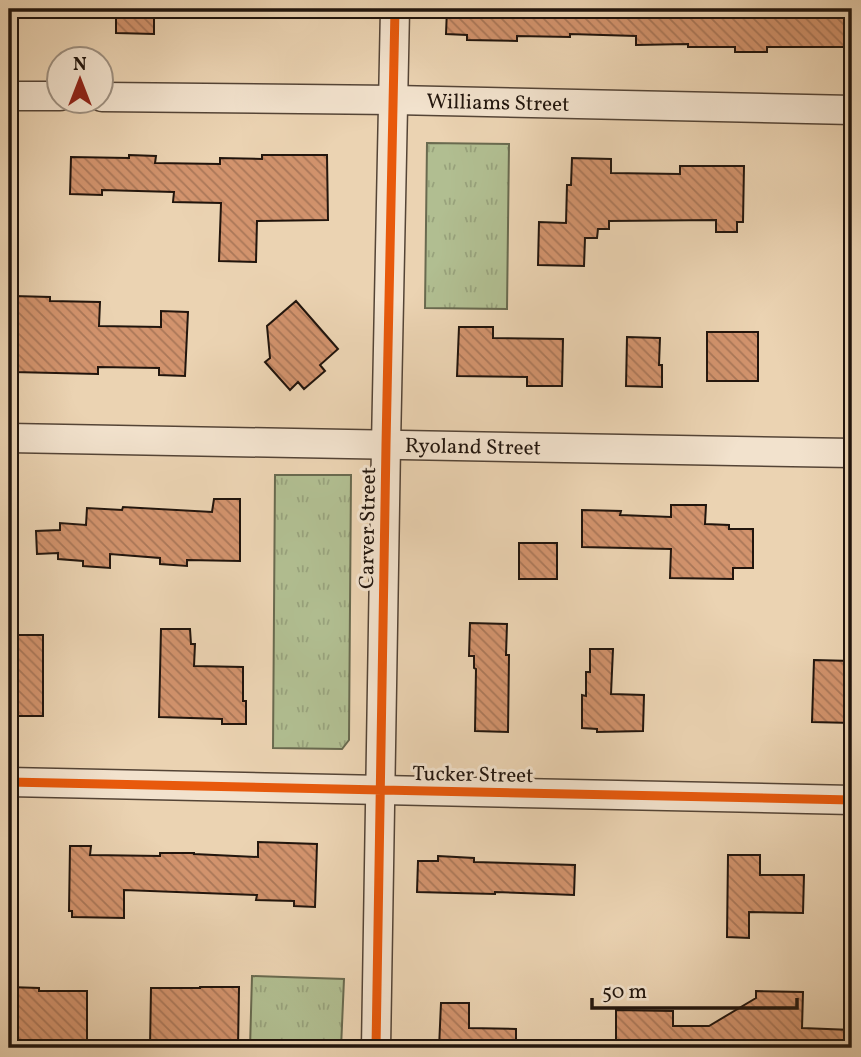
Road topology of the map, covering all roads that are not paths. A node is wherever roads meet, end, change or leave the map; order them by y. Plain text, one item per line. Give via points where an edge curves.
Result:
1 (395, 9) edge
2 (9, 96) edge
3 (46, 96) edge
4 (116, 97) edge
5 (394, 100) junction
6 (852, 110) edge
7 (9, 438) edge
8 (386, 445) junction
9 (852, 453) edge
10 (9, 782) edge
11 (380, 790) junction
12 (852, 800) edge
13 (376, 1048) edge

1 - 5 street, Carver Street
2 - 3 street
4 - 5 street, Williams Street
5 - 6 street, Williams Street
5 - 8 street, Carver Street
7 - 8 street, Ryoland Street
8 - 9 street, Ryoland Street
8 - 11 street, Carver Street
10 - 11 street, Tucker Street
11 - 12 street, Tucker Street
11 - 13 street, Carver Street

